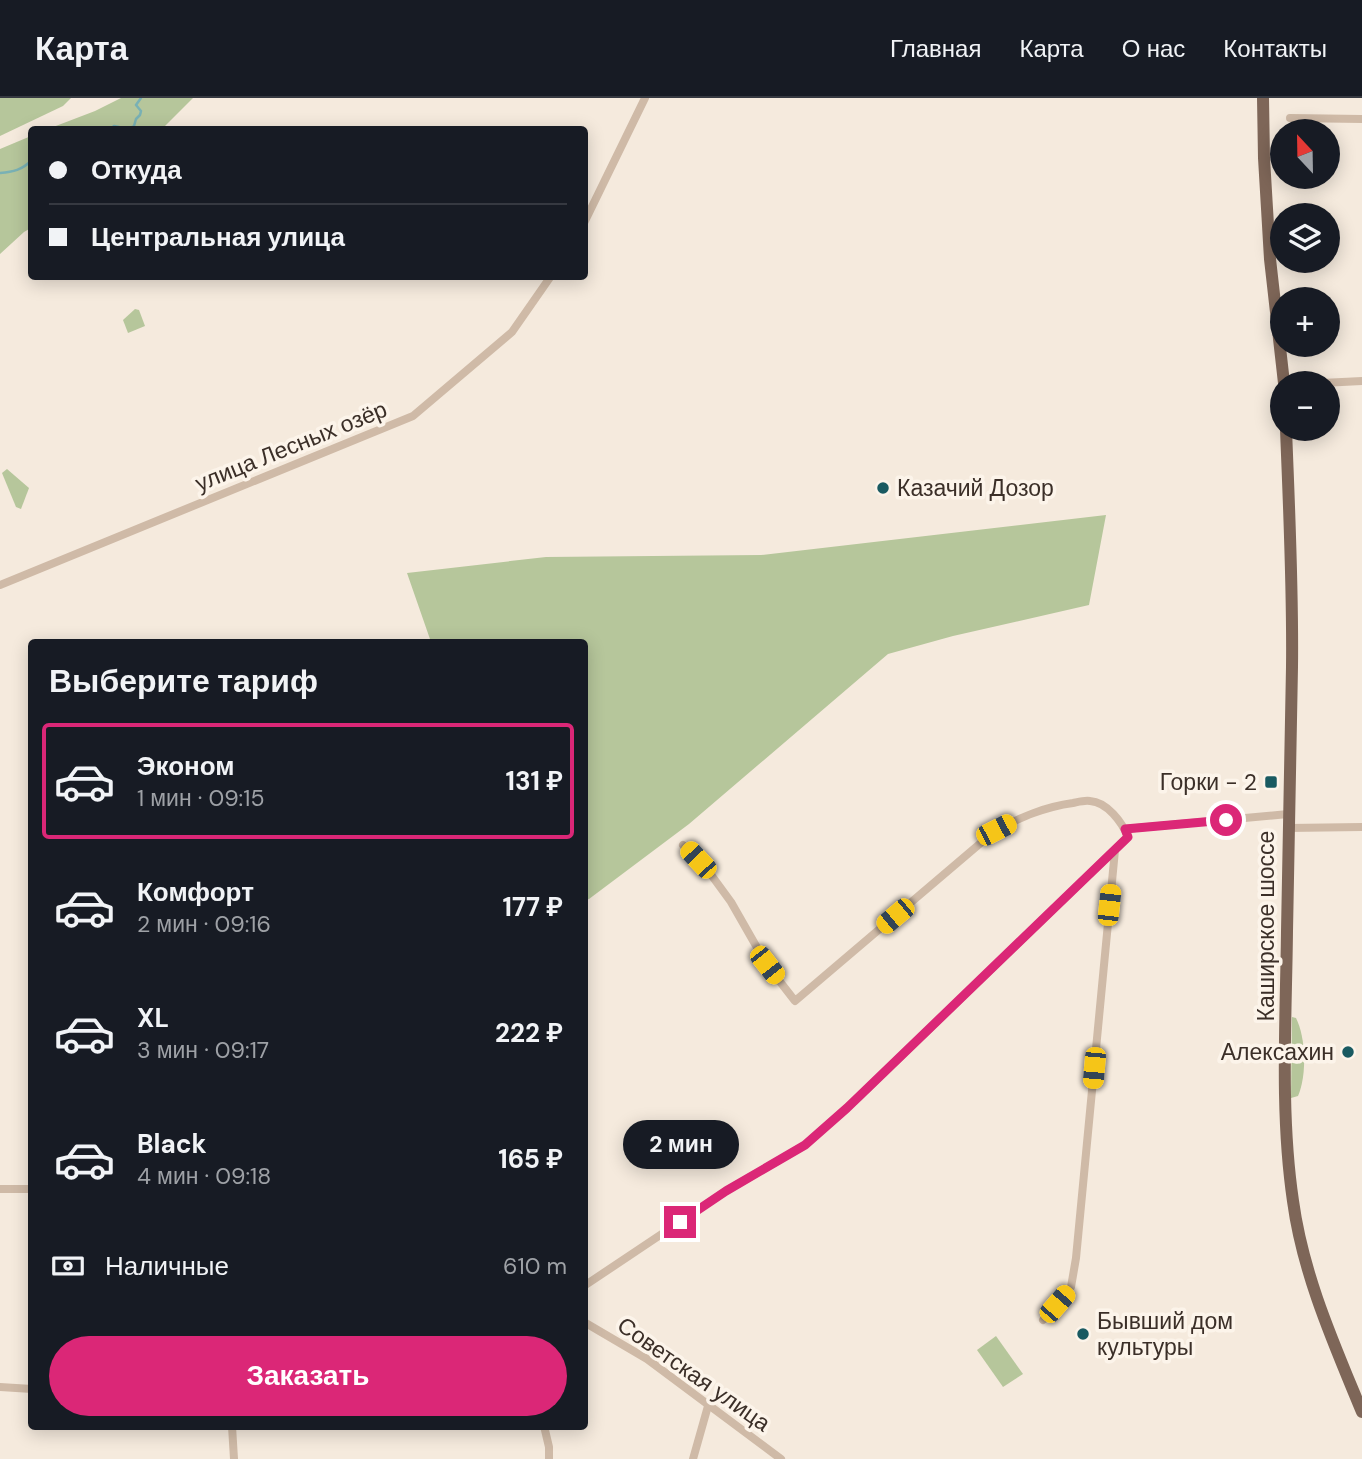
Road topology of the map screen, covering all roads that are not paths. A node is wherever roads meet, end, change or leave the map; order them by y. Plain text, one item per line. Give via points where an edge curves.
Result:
1 (645, 98) edge
2 (1263, 98) edge
3 (1290, 118) dead end
4 (1362, 119) edge
5 (588, 215) edge
6 (548, 280) edge
7 (1283, 371) edge
8 (1362, 381) edge
9 (1340, 382) edge
10 (1287, 441) edge
11 (0, 585) edge
12 (1288, 814) junction
13 (1362, 827) edge
14 (1288, 828) junction
15 (1125, 829) junction
16 (683, 845) dead end
17 (1115, 850) junction
18 (0, 1189) edge
19 (28, 1189) edge
20 (588, 1283) edge
21 (1043, 1320) dead end
22 (588, 1324) edge
23 (0, 1387) edge
24 (28, 1388) edge
25 (708, 1406) junction
26 (1362, 1412) edge
27 (232, 1430) edge
28 (545, 1430) edge
29 (234, 1459) edge
30 (549, 1459) edge
31 (693, 1459) edge
32 (781, 1459) edge

1 - 5 street
2 - 7 main road via 1270,259
3 - 4 street
6 - 11 street, улица Лесных озёр via 512,332 413,416
8 - 9 street
10 - 12 main road, Каширское шоссе via 1292,651
12 - 14 main road, Каширское шоссе
12 - 15 street
13 - 14 street
14 - 26 main road, Каширское шоссе via 1286,1115 1293,1204 1327,1329
15 - 16 street via 1111,811 1091,800 1030,813 996,830 795,1001 767,965 731,902
15 - 17 street via 1128,837
17 - 20 street via 805,1145 726,1191
17 - 21 street via 1076,1258 1071,1287
18 - 19 street
22 - 25 street, Советская улица via 647,1359
23 - 24 street
25 - 31 street
25 - 32 street, Советская улица
27 - 29 street
28 - 30 street

